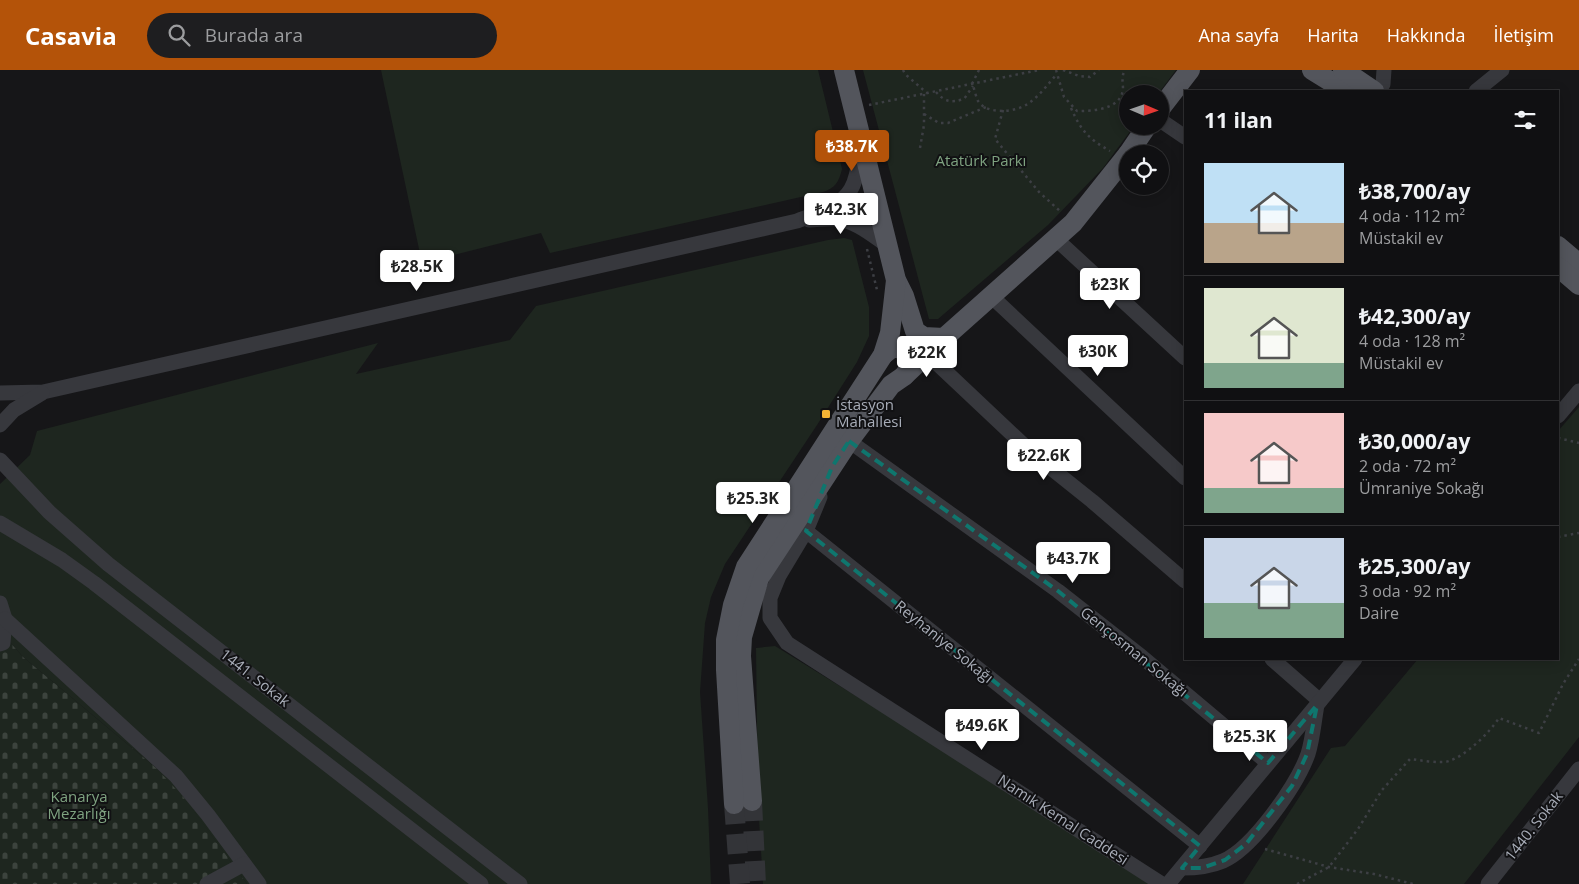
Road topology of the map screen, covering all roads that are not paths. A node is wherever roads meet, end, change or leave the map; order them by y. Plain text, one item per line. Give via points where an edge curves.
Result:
1 (844, 70) edge
2 (1190, 70) edge
3 (1312, 70) edge
4 (1343, 70) edge
5 (1384, 70) edge
6 (1502, 70) edge
7 (1344, 90) edge
8 (1373, 90) edge
9 (1380, 90) edge
10 (1477, 90) edge
11 (1169, 97) edge
12 (1169, 126) edge
13 (1184, 136) edge
14 (862, 141) junction
15 (1119, 165) edge
16 (797, 221) junction
17 (1056, 239) junction
18 (887, 245) junction
19 (1559, 247) edge
20 (1579, 264) edge
21 (1559, 268) edge
22 (896, 280) junction
23 (1579, 285) edge
24 (991, 296) junction
25 (944, 338) junction
26 (927, 354) junction
27 (883, 355) junction
28 (1184, 357) edge
29 (904, 376) junction
30 (1579, 391) edge
31 (44, 392) junction
32 (0, 393) edge
33 (1559, 415) edge
34 (0, 425) edge
35 (849, 441) junction
36 (0, 460) edge
37 (832, 467) junction
38 (1184, 477) edge
39 (0, 523) edge
40 (806, 531) junction
41 (1184, 580) edge
42 (0, 603) edge
43 (5, 619) junction
44 (0, 644) edge
45 (1273, 660) edge
46 (1354, 660) edge
47 (1318, 703) junction
48 (1268, 763) junction
49 (1579, 769) edge
50 (1200, 846) junction
51 (244, 864) junction
52 (1182, 868) junction
53 (207, 884) edge
54 (259, 884) edge
55 (481, 884) edge
56 (520, 884) edge
57 (1162, 884) edge
58 (1168, 884) edge
59 (1488, 884) edge

1 - 14 main road
2 - 11 main road
3 - 7 main road
4 - 8 main road
5 - 9 street via 1384,84
6 - 10 street
12 - 13 street
14 - 16 street via 856,177 850,190 837,203
14 - 18 main road
15 - 17 main road via 1074,224
16 - 18 street via 846,221
16 - 31 street
17 - 24 main road
17 - 28 street
18 - 22 main road
19 - 20 main road
21 - 23 main road
22 - 25 main road via 915,331 924,337
22 - 27 main road via 890,333
24 - 25 main road
24 - 38 street
25 - 26 main road
26 - 29 main road
26 - 41 street via 1032,453
27 - 29 main road via 893,347 904,349 911,363
27 - 37 main road via 746,567 733,605 726,640 726,670 743,803 741,656 748,612 759,578
29 - 35 main road via 891,385
30 - 33 street
31 - 32 street
31 - 34 street via 14,410
35 - 37 main road
35 - 48 street, Gençosman Sokağı via 1058,591
36 - 56 street, 1441. Sokak via 49,512 108,564
37 - 40 street
39 - 55 street, 1441. Sokak via 94,582
40 - 50 street, Reyhaniye Sokağı
40 - 57 street, Namık Kemal Caddesi via 770,598 770,618 787,643
42 - 43 street
43 - 44 street via 3,643
43 - 51 street via 176,776
45 - 47 street
46 - 47 street
47 - 48 street
47 - 52 street via 1308,754 1292,786 1266,823 1225,860 1202,868
48 - 50 street
49 - 59 street, 1440. Sokak
50 - 52 street
51 - 53 street
51 - 54 street
52 - 58 street

